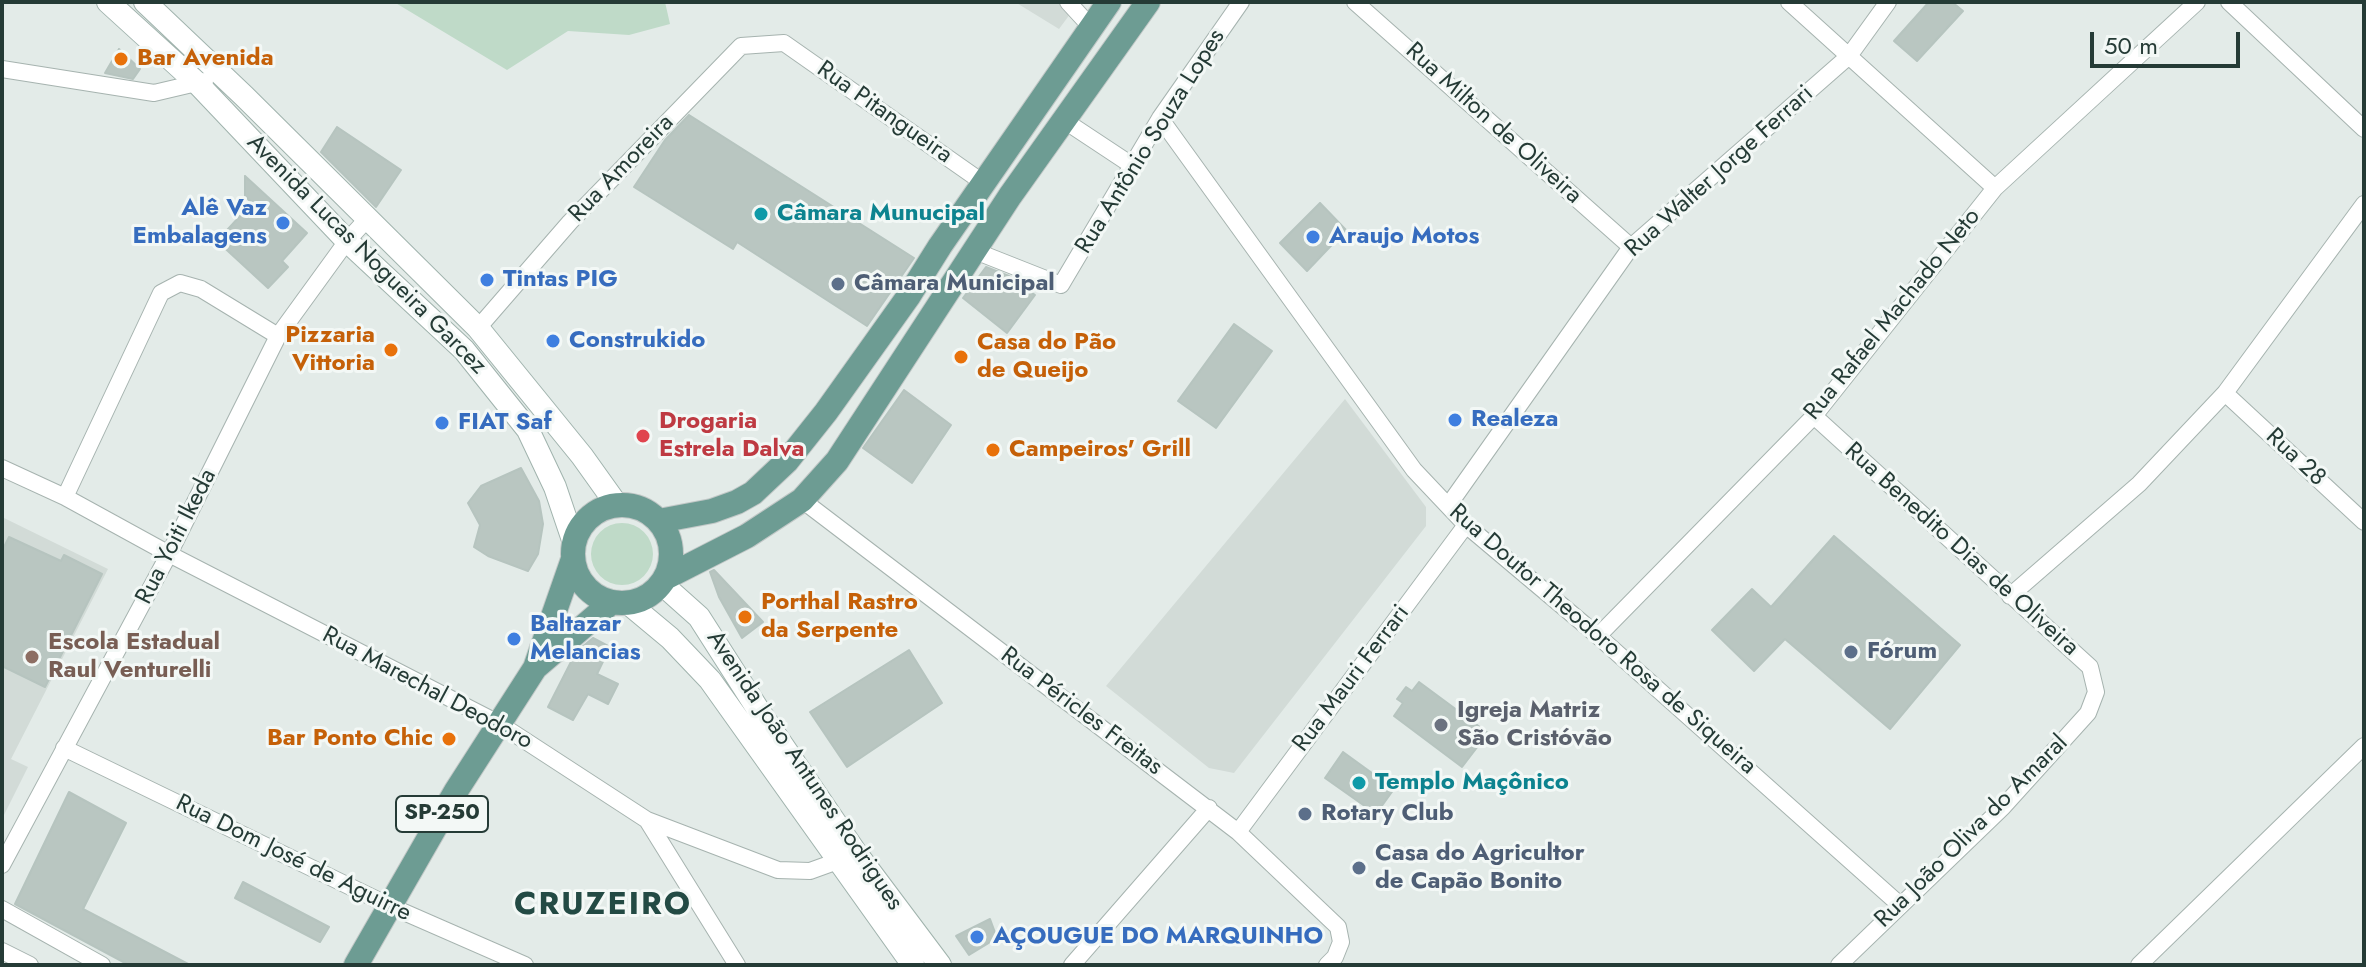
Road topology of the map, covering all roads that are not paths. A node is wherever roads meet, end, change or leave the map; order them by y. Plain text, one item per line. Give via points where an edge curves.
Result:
1 (108, 2) edge
2 (145, 2) edge
3 (1068, 2) edge
4 (1109, 2) edge
5 (1148, 2) edge
6 (1241, 2) edge
7 (1355, 2) edge
8 (1789, 2) edge
9 (1888, 2) edge
10 (2197, 2) edge
11 (2229, 2) edge
12 (1090, 26) junction
13 (784, 43) joint
14 (1849, 56) junction
15 (2, 69) edge
16 (220, 73) junction
17 (198, 84) junction
18 (1160, 118) junction
19 (1065, 121) junction
20 (2364, 129) edge
21 (1133, 166) junction
22 (985, 184) junction
23 (1995, 188) junction
24 (2364, 204) edge
25 (367, 219) junction
26 (347, 241) junction
27 (1631, 247) junction
28 (975, 251) junction
29 (478, 328) junction
30 (278, 336) junction
31 (518, 376) junction
32 (499, 392) junction
33 (2225, 393) junction
34 (1814, 416) junction
35 (2, 468) edge
36 (65, 497) junction
37 (802, 500) junction
38 (617, 505) junction
39 (1448, 506) junction
40 (659, 521) junction
41 (2364, 522) edge
42 (1466, 525) junction
43 (573, 551) junction
44 (169, 554) junction
45 (664, 581) junction
46 (2010, 596) junction
47 (620, 603) junction
48 (1598, 636) junction
49 (535, 668) junction
50 (2096, 692) joint
51 (498, 723) junction
52 (2364, 746) edge
53 (64, 748) junction
54 (1209, 808) junction
55 (647, 820) junction
56 (1238, 832) junction
57 (847, 858) junction
58 (2, 865) edge
59 (1900, 905) junction
60 (390, 906) junction
61 (2, 909) edge
62 (2, 951) edge
63 (30, 965) edge
64 (102, 965) edge
65 (356, 965) edge
66 (525, 965) edge
67 (737, 965) edge
68 (913, 965) edge
69 (940, 965) edge
70 (1072, 965) edge
71 (1327, 965) edge
72 (1839, 965) edge
73 (2139, 965) edge

1 - 17 street, Avenida Lucas Nogueira Garcez
2 - 16 street, Avenida Lucas Nogueira Garcez
3 - 12 street
4 - 12 main road
5 - 19 main road, SP-250
6 - 18 street, Rua Antônio Souza Lopes
7 - 27 street, Rua Milton de Oliveira
8 - 14 street
9 - 14 street, Rua Walter Jorge Ferrari
10 - 23 street, Rua Rafael Machado Neto
11 - 20 street
12 - 22 main road
13 - 22 street, Rua Pitangueira
13 - 29 street, Rua Amoreira via 741,46 570,222
14 - 23 street
14 - 27 street, Rua Walter Jorge Ferrari
15 - 17 street via 154,93
16 - 17 street
16 - 25 street, Avenida Lucas Nogueira Garcez
17 - 26 street, Avenida Lucas Nogueira Garcez
18 - 21 street, Rua Antônio Souza Lopes
18 - 39 street, Rua Doutor Theodoro Rosa de Siqueira via 1414,470
19 - 21 street
19 - 28 main road, SP-250
21 - 28 street, Rua Antônio Souza Lopes via 1061,285
22 - 40 main road via 787,461 737,502
23 - 34 street, Rua Rafael Machado Neto
24 - 33 street
25 - 26 street, Rua Yoiti Ikeda
25 - 29 street, Avenida Lucas Nogueira Garcez
26 - 30 street, Rua Yoiti Ikeda
26 - 32 street, Avenida Lucas Nogueira Garcez via 464,350
27 - 39 street, Rua Walter Jorge Ferrari
28 - 37 main road, SP-250 via 837,461
29 - 31 street, Avenida Lucas Nogueira Garcez
30 - 36 street via 201,289 180,283 161,293
30 - 44 street, Rua Yoiti Ikeda
31 - 32 street
31 - 38 street, Avenida Lucas Nogueira Garcez
32 - 43 street, Avenida Lucas Nogueira Garcez via 528,430 555,487
33 - 41 street, Rua 28
33 - 46 street via 2139,484
34 - 46 street, Rua Benedito Dias de Oliveira
34 - 48 street, Rua Rafael Machado Neto
35 - 36 street, Rua Marechal Deodoro
36 - 44 street, Rua Marechal Deodoro
37 - 45 main road, SP-250
37 - 54 street, Rua Péricles Freitas
38 - 40 main road via 632,505
38 - 43 main road, SP-250 via 589,517
39 - 42 street, Rua Doutor Theodoro Rosa de Siqueira
40 - 45 main road via 672,548
42 - 48 street, Rua Doutor Theodoro Rosa de Siqueira
42 - 56 street, Rua Mauri Ferrari
43 - 47 main road via 585,587 597,597
43 - 49 main road, SP-250
44 - 51 street, Rua Marechal Deodoro
44 - 53 street, Rua Yoiti Ikeda
45 - 47 main road, SP-250 via 647,597
45 - 57 street, Avenida João Antunes Rodrigues via 699,617
46 - 50 street, Rua Benedito Dias de Oliveira via 2090,667
47 - 49 main road, SP-250
47 - 57 street, Avenida João Antunes Rodrigues via 670,638 710,680
48 - 59 street, Rua Doutor Theodoro Rosa de Siqueira
49 - 51 main road, SP-250
50 - 59 street, Rua João Oliva do Amaral via 2088,713 2003,807
51 - 55 street, Rua Marechal Deodoro
51 - 60 main road, SP-250
52 - 73 street
53 - 58 street, Rua Yoiti Ikeda
53 - 60 street, Rua Dom José de Aguirre
54 - 56 street, Rua Péricles Freitas
54 - 70 street
55 - 57 street, Rua Marechal Deodoro via 778,870 810,871
55 - 67 street
56 - 71 street, Rua Péricles Freitas via 1338,927 1341,942
57 - 68 street, Avenida João Antunes Rodrigues
57 - 69 street, Avenida João Antunes Rodrigues
59 - 72 street, Rua João Oliva do Amaral
60 - 65 main road, SP-250
60 - 66 street, Rua Dom José de Aguirre
61 - 64 street
62 - 63 street

